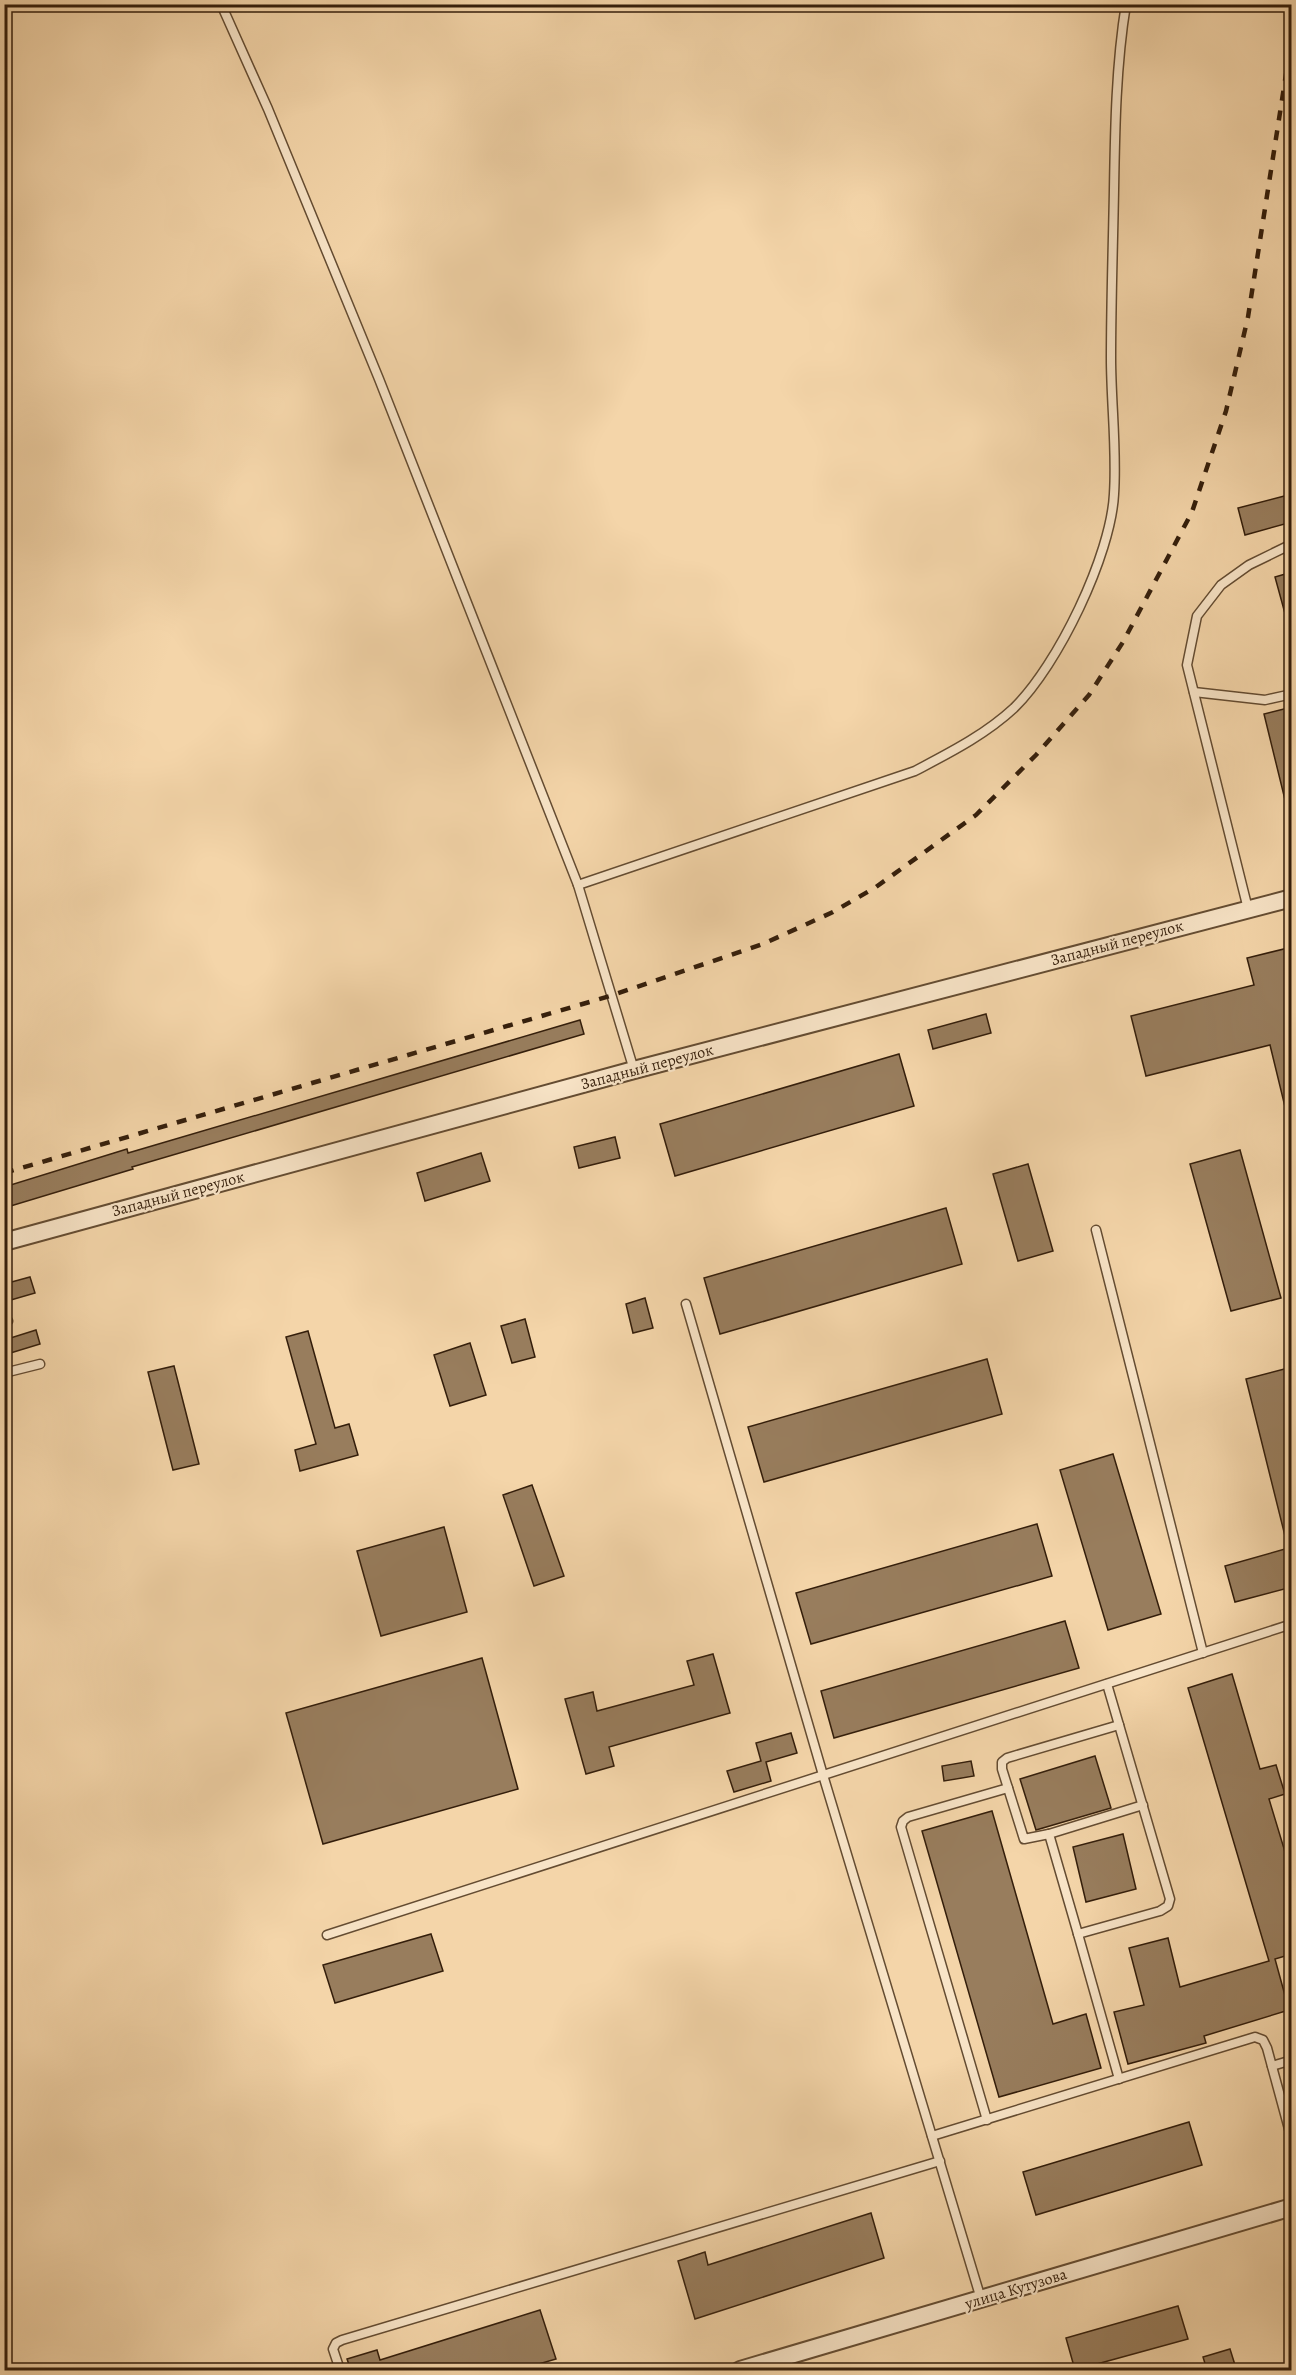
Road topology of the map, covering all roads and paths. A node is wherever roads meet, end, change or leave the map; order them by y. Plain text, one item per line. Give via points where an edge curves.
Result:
1 (222, 4) edge
2 (1126, 4) edge
3 (1292, 544) edge
4 (1194, 692) junction
5 (1292, 694) edge
6 (578, 885) junction
7 (1292, 898) edge
8 (1248, 909) junction
9 (634, 1070) junction
10 (1096, 1230) dead end
11 (4, 1242) edge
12 (686, 1304) dead end
13 (40, 1364) dead end
14 (4, 1373) edge
15 (1292, 1624) edge
16 (1203, 1653) junction
17 (1107, 1684) junction
18 (1119, 1725) junction
19 (824, 1775) junction
20 (1008, 1788) junction
21 (1143, 1805) junction
22 (1049, 1834) junction
23 (1078, 1934) junction
24 (327, 1935) dead end
25 (1292, 2060) edge
26 (1272, 2066) junction
27 (1119, 2079) junction
28 (987, 2120) junction
29 (932, 2136) junction
30 (1292, 2140) edge
31 (940, 2161) junction
32 (1292, 2207) edge
33 (981, 2299) junction
34 (339, 2370) edge
35 (740, 2370) edge

1 - 6 lane via 379,379
2 - 6 lane via 1115,141 1111,359 1114,495 1109,533 1082,600 1043,674 1013,709 983,732 915,771
3 - 4 lane via 1249,565 1221,585 1197,616 1187,665
4 - 5 lane via 1265,699
4 - 8 lane
6 - 9 lane
7 - 8 street, Западный переулок
8 - 9 street, Западный переулок
9 - 11 street, Западный переулок
10 - 16 lane
12 - 19 lane
13 - 14 lane
15 - 16 lane
16 - 17 lane
17 - 18 lane
17 - 19 lane
18 - 20 lane via 1007,1758 1002,1769
18 - 21 lane
19 - 24 lane
19 - 29 lane
20 - 22 lane via 1024,1839
20 - 28 lane via 908,1817 900,1827
21 - 22 lane
21 - 23 lane via 1170,1899 1168,1906
22 - 23 lane
23 - 27 lane
25 - 26 lane
26 - 27 lane via 1263,2040 1256,2037
26 - 30 lane
27 - 28 lane
28 - 29 lane
29 - 31 lane
31 - 33 lane
31 - 34 lane via 342,2340 333,2349
32 - 33 street, улица Кутузова
33 - 35 street, улица Кутузова

